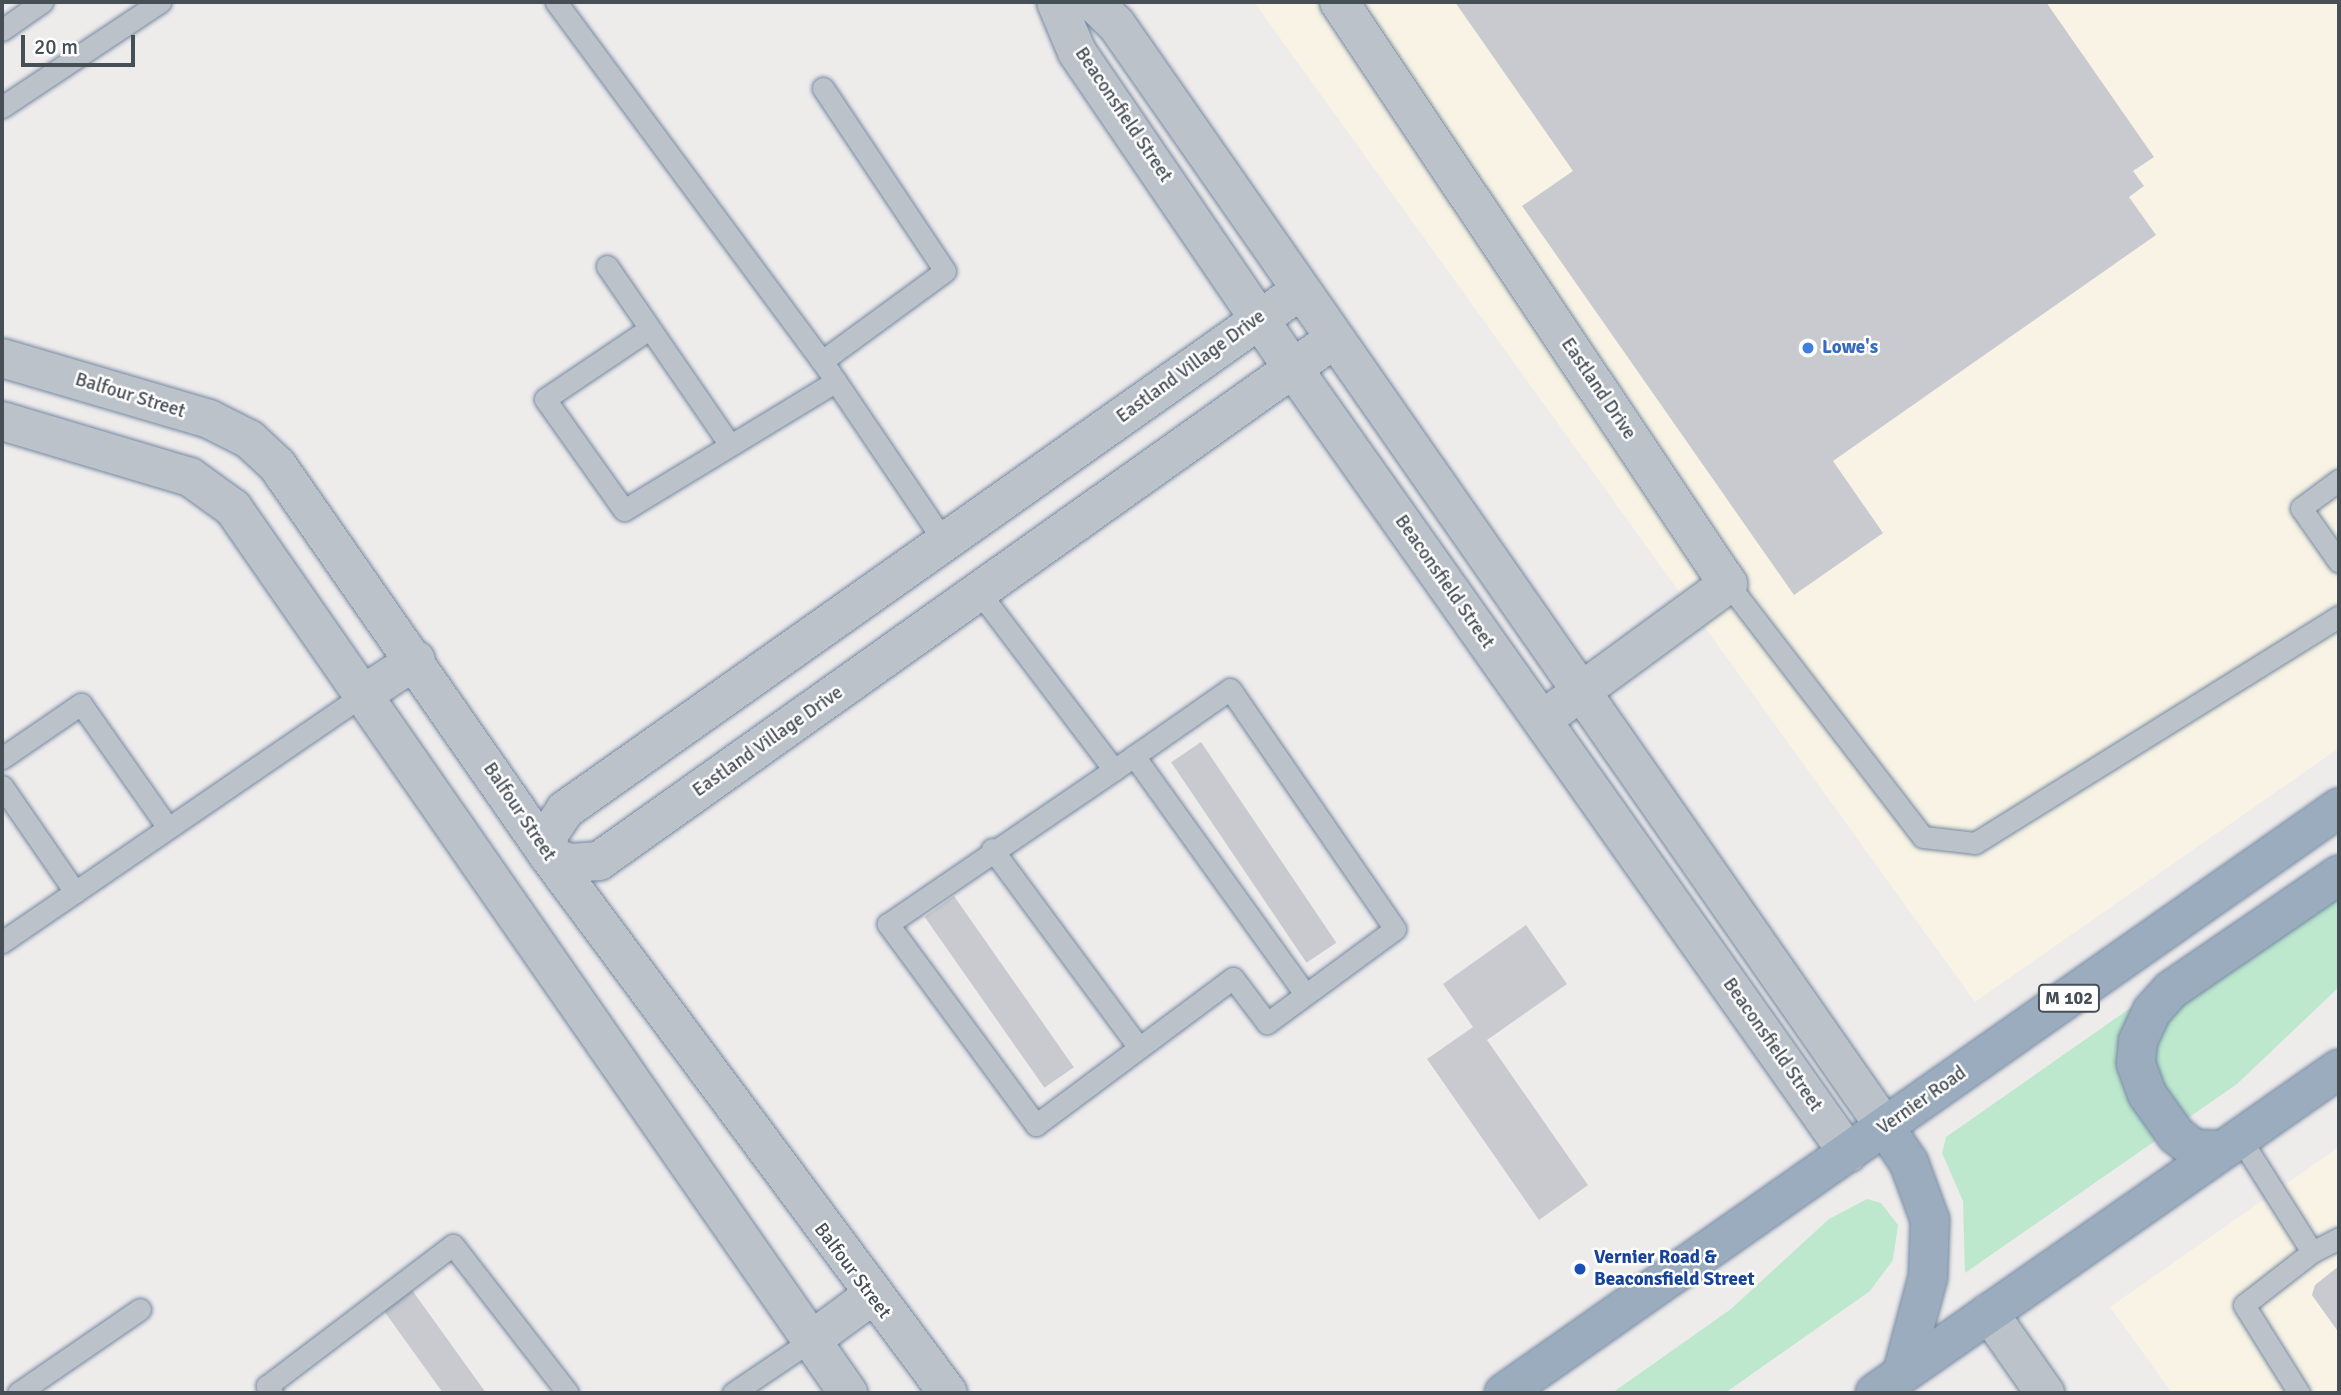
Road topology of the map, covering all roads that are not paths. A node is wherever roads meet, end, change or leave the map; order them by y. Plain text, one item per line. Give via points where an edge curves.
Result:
1 (42, 2) edge
2 (160, 2) edge
3 (556, 2) edge
4 (1056, 2) edge
5 (1093, 2) edge
6 (1339, 2) edge
7 (2, 30) edge
8 (823, 88) dead end
9 (2, 107) edge
10 (1227, 185) junction
11 (1188, 213) junction
12 (607, 266) dead end
13 (1300, 291) junction
14 (1260, 317) junction
15 (649, 329) junction
16 (1333, 340) junction
17 (2, 358) edge
18 (822, 361) junction
19 (1292, 367) junction
20 (836, 381) junction
21 (2, 421) edge
22 (730, 445) junction
23 (2339, 480) edge
24 (946, 544) junction
25 (2339, 562) edge
26 (1728, 584) junction
27 (979, 592) junction
28 (2339, 616) edge
29 (416, 660) junction
30 (1583, 693) junction
31 (364, 694) junction
32 (1542, 720) junction
33 (1134, 757) junction
34 (2, 758) edge
35 (1114, 770) junction
36 (2, 786) edge
37 (2339, 808) edge
38 (168, 828) junction
39 (992, 849) junction
40 (548, 855) junction
41 (2339, 875) edge
42 (501, 889) junction
43 (75, 892) junction
44 (2, 942) edge
45 (1305, 994) junction
46 (1139, 1048) junction
47 (2337, 1074) edge
48 (1885, 1127) junction
49 (2231, 1144) junction
50 (1848, 1153) junction
51 (2339, 1238) edge
52 (2312, 1252) junction
53 (870, 1297) junction
54 (140, 1309) dead end
55 (1989, 1313) junction
56 (813, 1339) junction
57 (1888, 1384) edge
58 (18, 1393) edge
59 (272, 1393) edge
60 (568, 1393) edge
61 (733, 1393) edge
62 (848, 1393) edge
63 (948, 1393) edge
64 (1504, 1393) edge
65 (2045, 1393) edge
66 (2299, 1393) edge

1 - 7 lane
2 - 9 lane
3 - 18 lane
4 - 11 street, Beaconsfield Street via 1077,52
5 - 10 street via 1116,24
6 - 26 street, Eastland Drive
8 - 18 lane via 945,271
10 - 11 street
10 - 13 street
11 - 14 street, Beaconsfield Street
12 - 15 lane
13 - 14 street, Eastland Village Drive
13 - 16 street
14 - 19 street, Beaconsfield Street
14 - 24 street, Eastland Village Drive
15 - 22 lane
15 - 22 lane via 545,399 624,510
16 - 19 street, Eastland Village Drive
16 - 30 street
17 - 29 street, Balfour Street via 209,419 248,439 277,465
18 - 20 lane
19 - 27 street, Eastland Village Drive
19 - 32 street, Beaconsfield Street
20 - 22 lane
20 - 24 lane
21 - 31 street via 209,485 233,508
23 - 25 lane via 2301,508
24 - 27 street
24 - 40 street, Eastland Village Drive via 565,810 549,834
26 - 28 lane via 1923,837 1975,843
26 - 30 street
27 - 35 lane
27 - 40 street, Eastland Village Drive via 599,861 570,863
29 - 31 street
29 - 40 street, Balfour Street
30 - 32 street
30 - 48 street
31 - 38 lane
31 - 42 street
32 - 50 street, Beaconsfield Street
33 - 35 lane
33 - 45 lane
33 - 45 lane via 1230,689 1395,929
34 - 38 lane via 81,704
35 - 39 lane
36 - 43 lane
37 - 48 highway, Vernier Road / M 102
38 - 43 lane
39 - 46 lane
39 - 46 lane via 888,924 1036,1125
40 - 42 street
40 - 53 street, Balfour Street
41 - 49 highway via 2171,990 2152,1011 2138,1041 2136,1063 2147,1094 2176,1135 2194,1149
42 - 56 street
43 - 44 lane
45 - 46 lane via 1266,1023 1233,978
47 - 49 highway
48 - 50 highway, Vernier Road / M 102
48 - 57 highway via 1909,1163 1930,1220 1928,1277
49 - 52 lane
49 - 55 highway
50 - 64 highway, Vernier Road / M 102
51 - 52 lane
52 - 66 lane via 2244,1306
53 - 56 street
53 - 63 street, Balfour Street
54 - 58 lane
55 - 57 highway
55 - 65 street
56 - 61 lane
56 - 62 street
59 - 60 lane via 267,1386 453,1245

